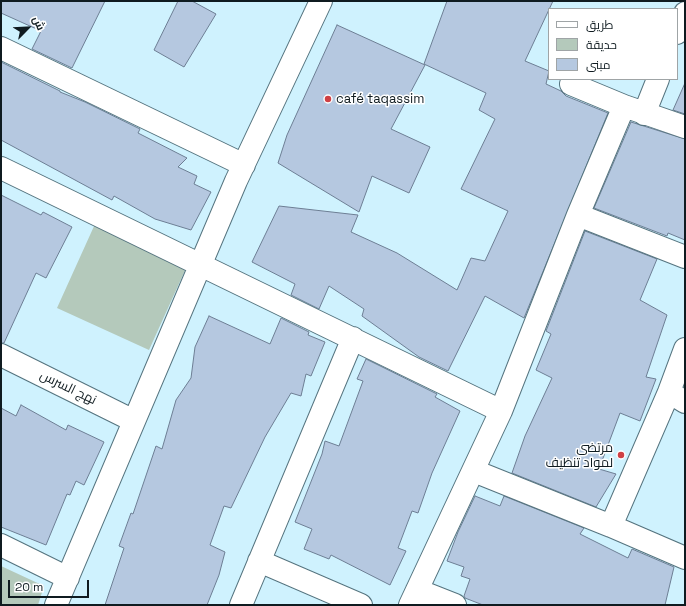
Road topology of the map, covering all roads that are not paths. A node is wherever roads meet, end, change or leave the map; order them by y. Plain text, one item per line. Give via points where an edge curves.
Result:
1 (321, 1) edge
2 (685, 13) edge
3 (678, 30) edge
4 (1, 48) edge
5 (658, 80) edge
6 (571, 84) dead end
7 (624, 106) junction
8 (644, 114) junction
9 (685, 127) edge
10 (244, 165) junction
11 (1, 168) edge
12 (578, 215) junction
13 (685, 257) edge
14 (201, 264) junction
15 (353, 338) junction
16 (685, 349) edge
17 (1, 355) edge
18 (677, 397) edge
19 (501, 411) junction
20 (134, 421) junction
21 (474, 471) junction
22 (611, 526) junction
23 (1, 545) edge
24 (685, 558) edge
25 (259, 561) junction
26 (68, 578) junction
27 (413, 597) edge
28 (56, 605) edge
29 (241, 605) edge
30 (361, 605) edge
31 (455, 605) edge

1 - 10 street
2 - 3 street
4 - 10 street
5 - 8 street
6 - 7 street
7 - 8 street
7 - 12 street
8 - 9 street
10 - 14 street
11 - 14 street
12 - 13 street
12 - 19 street
14 - 15 street
14 - 20 street
15 - 19 street
15 - 25 street
16 - 18 street
17 - 20 street, نهج السرس
18 - 22 street
19 - 21 street
20 - 26 street
21 - 22 street
21 - 27 street
22 - 24 street
23 - 26 street
25 - 29 street
25 - 30 street
26 - 28 street
27 - 31 street

